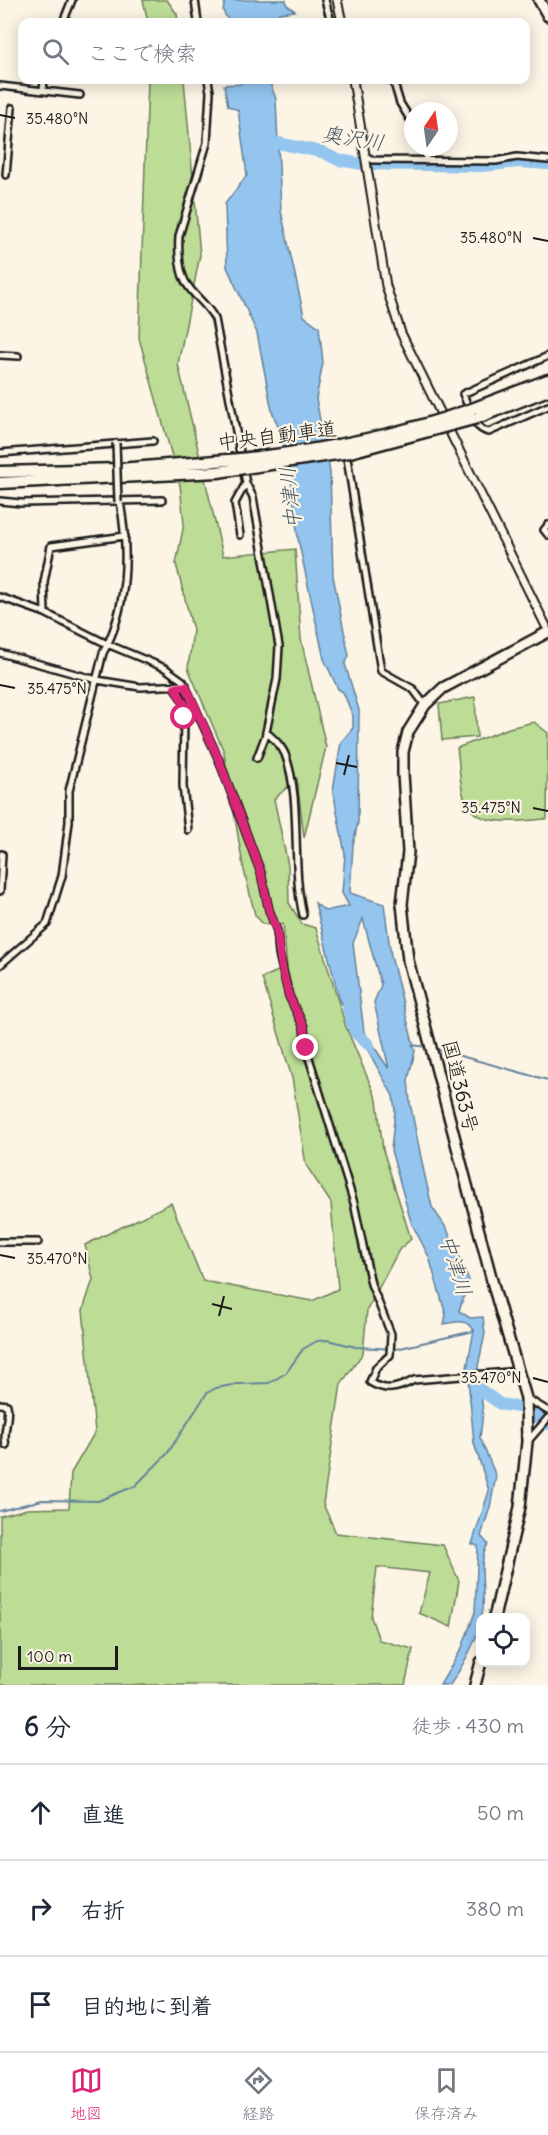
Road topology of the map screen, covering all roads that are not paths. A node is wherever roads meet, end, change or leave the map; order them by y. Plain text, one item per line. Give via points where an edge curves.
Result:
1 (72, 0) edge
2 (195, 0) edge
3 (325, 0) edge
4 (337, 0) edge
5 (539, 0) edge
6 (548, 16) edge
7 (65, 18) edge
8 (197, 18) edge
9 (330, 18) edge
10 (341, 18) edge
11 (44, 84) edge
12 (208, 84) edge
13 (354, 84) edge
14 (394, 84) edge
15 (0, 86) edge
16 (43, 90) junction
17 (80, 95) dead end
18 (12, 108) dead end
19 (404, 109) edge
20 (0, 140) edge
21 (9, 141) junction
22 (426, 156) edge
23 (365, 157) junction
24 (548, 160) edge
25 (426, 161) junction
26 (6, 176) dead end
27 (0, 355) edge
28 (18, 356) dead end
29 (548, 356) edge
30 (548, 380) edge
31 (548, 390) edge
32 (548, 406) edge
33 (475, 413) junction
34 (153, 441) dead end
35 (116, 442) junction
36 (0, 453) edge
37 (347, 458) dead end
38 (217, 467) junction
39 (0, 472) edge
40 (0, 483) edge
41 (246, 483) junction
42 (0, 501) edge
43 (162, 501) dead end
44 (119, 502) junction
45 (548, 525) edge
46 (240, 535) dead end
47 (548, 535) edge
48 (125, 536) junction
49 (0, 597) edge
50 (45, 613) junction
51 (547, 629) edge
52 (107, 644) junction
53 (0, 653) edge
54 (97, 680) junction
55 (186, 686) junction
56 (175, 688) junction
57 (424, 705) junction
58 (266, 732) junction
59 (256, 758) dead end
60 (188, 830) dead end
61 (2, 854) dead end
62 (0, 891) edge
63 (303, 915) dead end
64 (0, 965) edge
65 (0, 1242) edge
66 (38, 1242) dead end
67 (515, 1372) junction
68 (526, 1398) junction
69 (0, 1404) edge
70 (548, 1411) edge
71 (548, 1418) edge
72 (527, 1442) junction
73 (6, 1445) dead end
74 (495, 1613) edge
75 (480, 1667) edge
76 (475, 1685) edge

1 - 7 street
2 - 8 street
3 - 9 street
4 - 10 street
5 - 6 highway
11 - 16 street
12 - 41 street via 207,143 190,194 178,250 187,285 206,303 215,319
13 - 23 street
14 - 19 street
15 - 16 street
16 - 17 street
18 - 21 street
20 - 21 street
21 - 26 street
22 - 25 street
23 - 25 street
23 - 51 street via 394,315
24 - 25 street via 517,157 496,161
27 - 28 street
29 - 32 street via 463,394 476,426 489,432
30 - 33 highway, 中央自動車道
31 - 33 highway, 中央自動車道
33 - 38 highway, 中央自動車道, bridge via 349,444
34 - 35 street
35 - 36 street
35 - 44 street, bridge
37 - 57 street via 381,671 413,689
38 - 39 highway, 中央自動車道
38 - 40 highway, 中央自動車道
41 - 46 street via 236,503
41 - 58 street via 253,497 279,646
42 - 44 street
43 - 44 street
44 - 48 street
45 - 47 street via 544,530
48 - 50 street via 51,546 44,582
48 - 52 street via 124,584
49 - 50 street
50 - 52 street
51 - 57 highway, 国道363号 via 443,688
52 - 54 street
52 - 55 street via 165,668 179,676
53 - 54 street
54 - 56 street
54 - 64 street via 69,791 62,876 47,924
55 - 56 street
55 - 67 street via 219,760 261,873 277,931 286,987 304,1027 306,1048 354,1203 371,1284 391,1334 390,1355 376,1368 370,1382 388,1390 414,1380
56 - 60 street via 190,714 184,717 183,786
57 - 67 highway, 国道363号 via 408,732 403,753 408,852 403,927 408,960
58 - 59 street
58 - 63 street via 286,758
61 - 62 street
65 - 66 street
67 - 68 highway, 国道363号
68 - 70 street
68 - 72 highway, 国道363号
69 - 73 street via 7,1405 9,1413
71 - 72 street
72 - 74 highway, 国道363号 via 517,1530
75 - 76 highway

